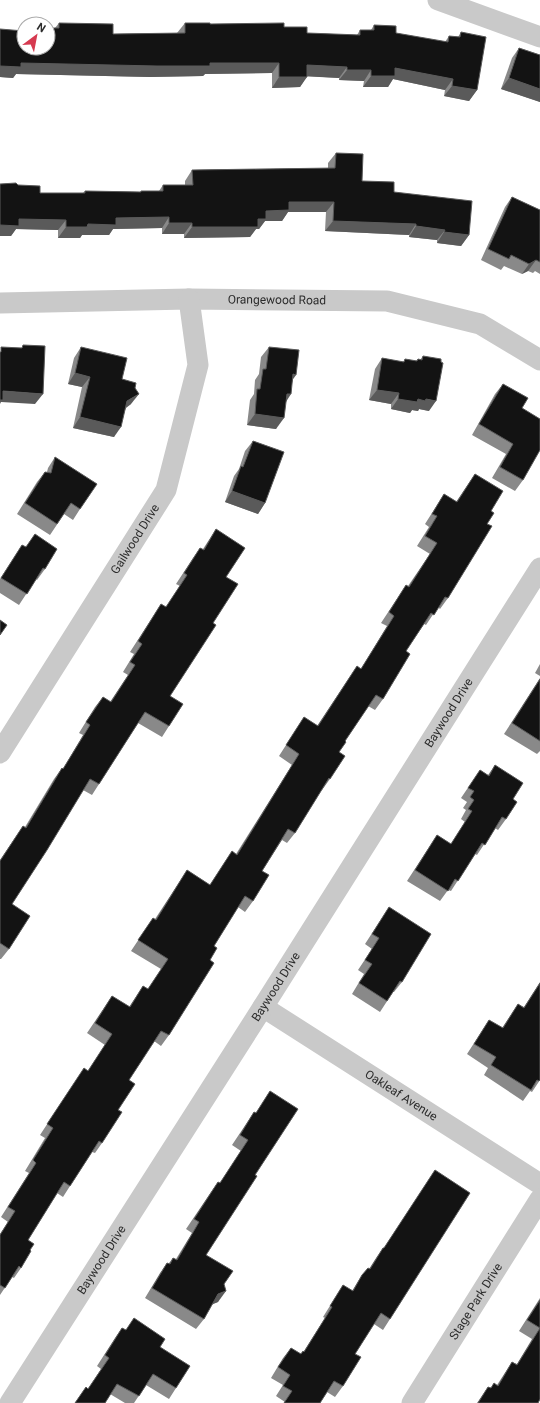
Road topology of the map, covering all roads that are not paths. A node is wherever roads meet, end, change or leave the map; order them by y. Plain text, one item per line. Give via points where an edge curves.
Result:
1 (438, 0) edge
2 (540, 37) edge
3 (190, 299) junction
4 (0, 303) edge
5 (540, 360) edge
6 (540, 568) edge
7 (0, 753) edge
8 (263, 1007) junction
9 (540, 1184) edge
10 (540, 1199) edge
11 (10, 1403) edge
12 (412, 1403) edge

1 - 2 street
3 - 4 street, Orangewood Road
3 - 5 street, Orangewood Road via 387,301 480,324
3 - 7 street, Gailwood Drive via 198,365 166,490
6 - 8 street, Baywood Drive
8 - 9 street, Oakleaf Avenue
8 - 11 street, Baywood Drive
10 - 12 street, Stage Park Drive

